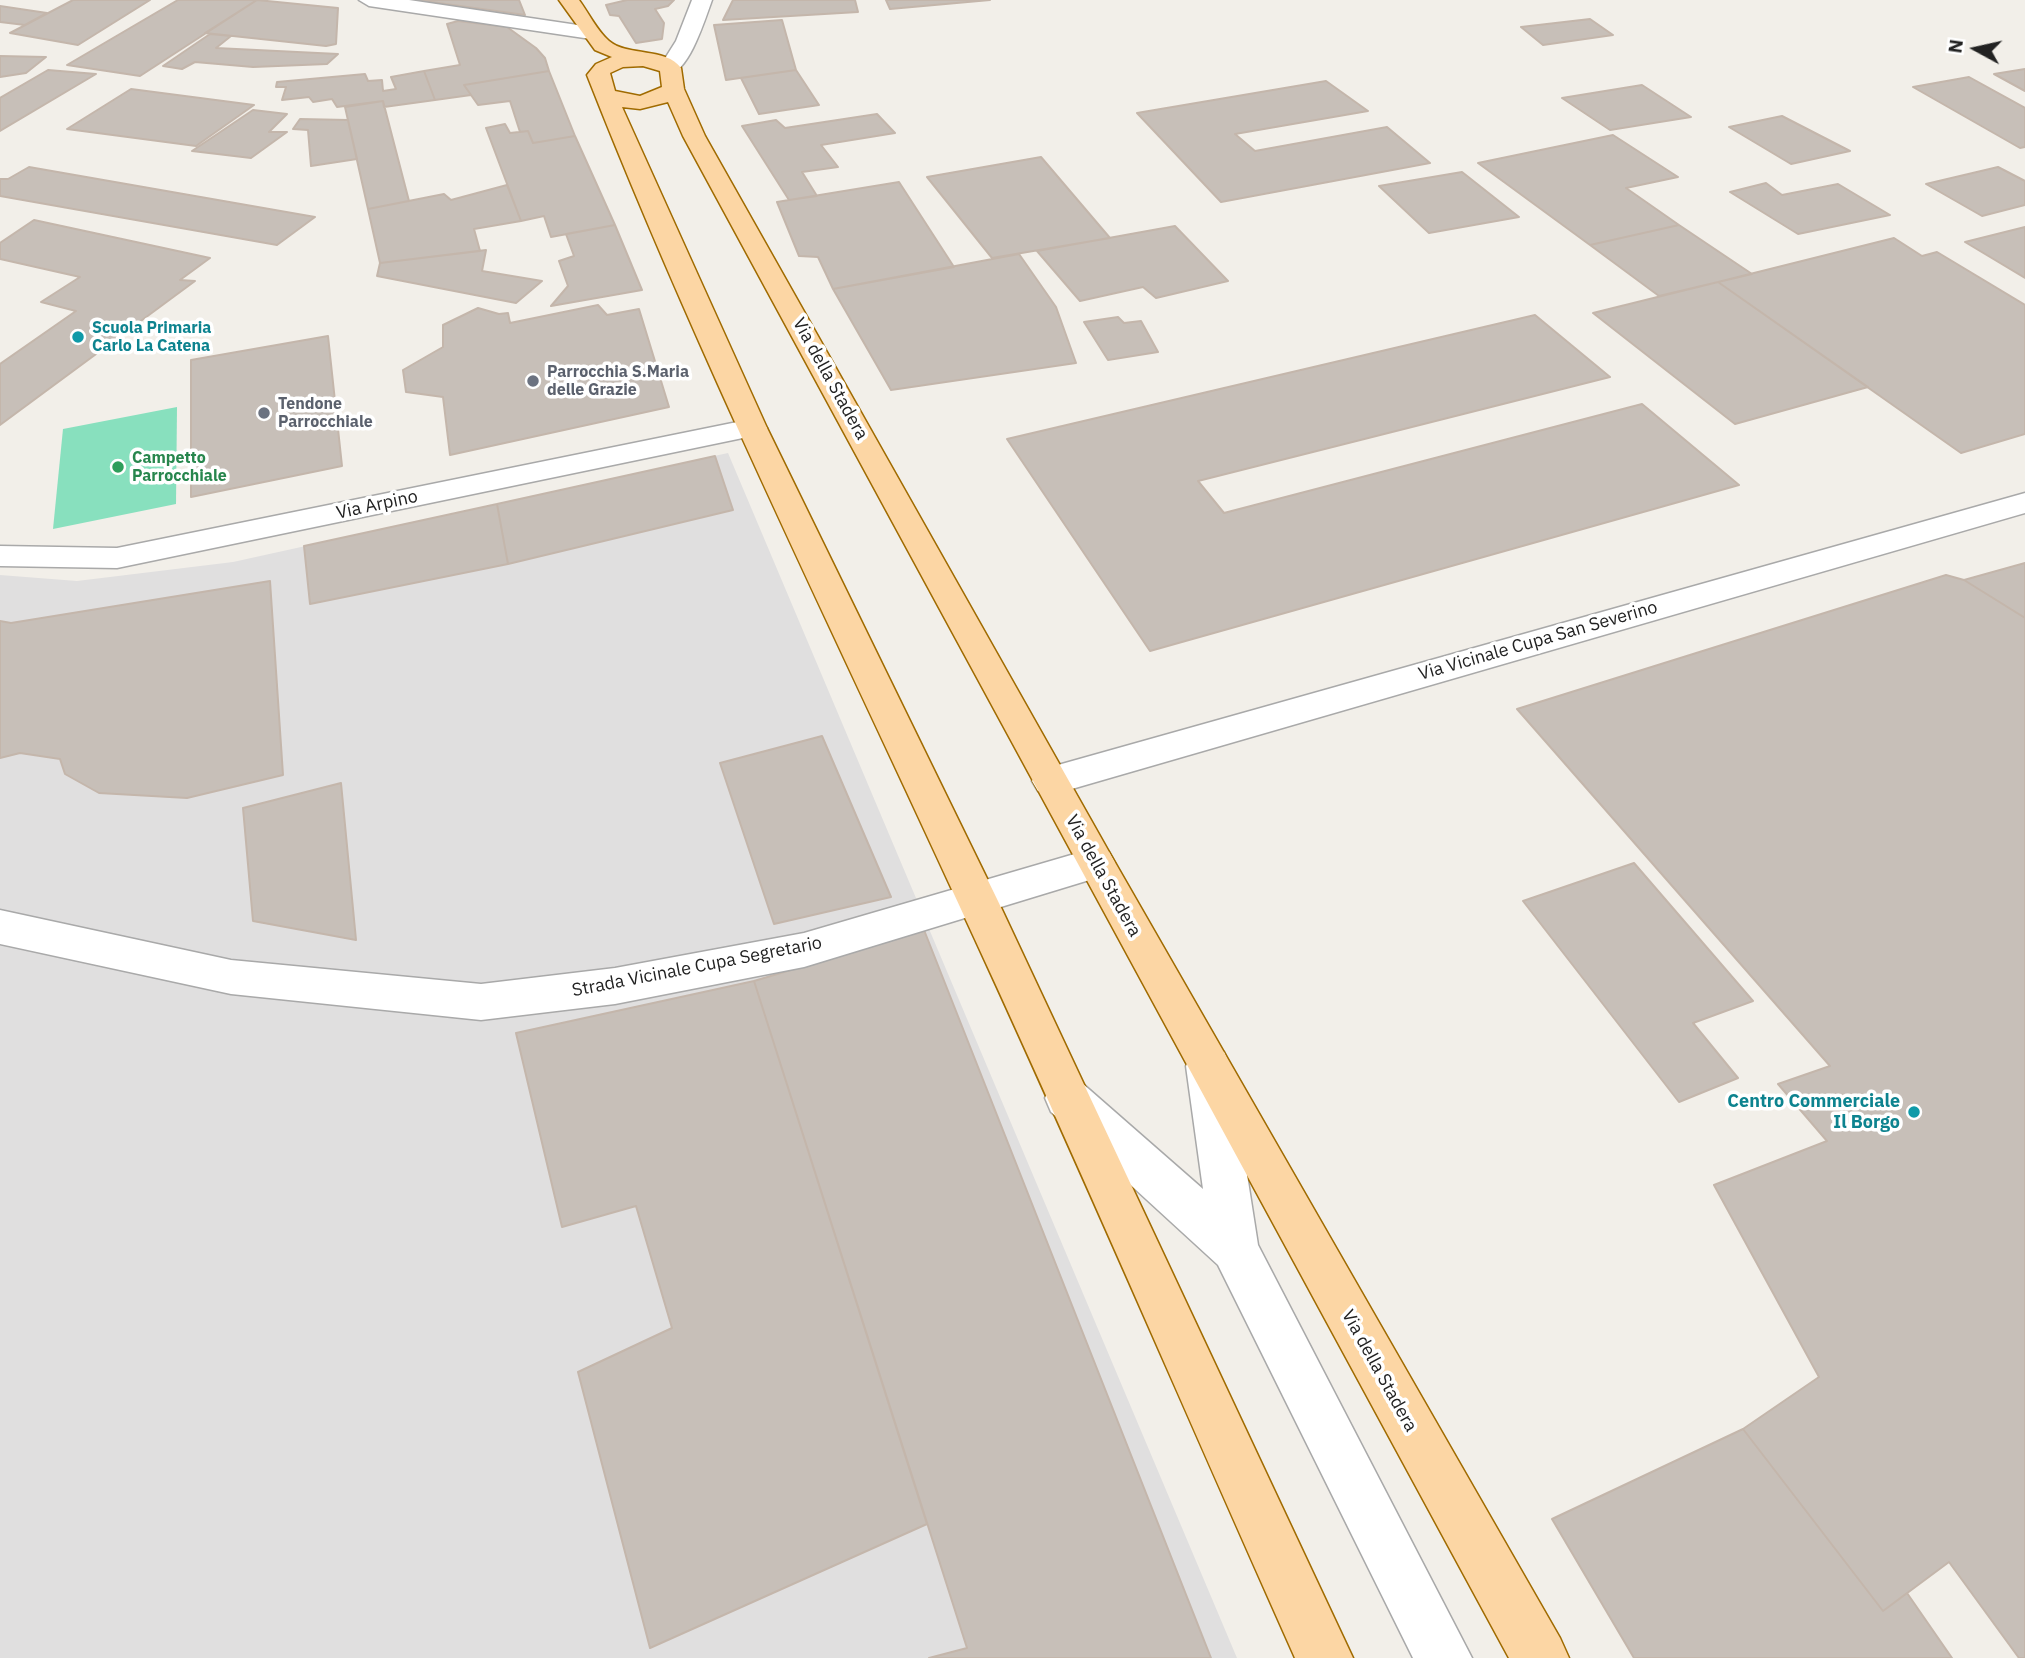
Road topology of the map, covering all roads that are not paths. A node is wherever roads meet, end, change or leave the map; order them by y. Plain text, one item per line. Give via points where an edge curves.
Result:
1 (369, 0) edge
2 (569, 0) edge
3 (702, 0) edge
4 (597, 40) junction
5 (658, 70) junction
6 (602, 83) junction
7 (672, 128) junction
8 (621, 132) junction
9 (752, 428) junction
10 (2025, 503) edge
11 (0, 556) edge
12 (1051, 780) junction
13 (1095, 863) junction
14 (977, 899) junction
15 (0, 926) edge
16 (1208, 1063) junction
17 (1066, 1096) junction
18 (1235, 1249) junction
19 (1324, 1658) edge
20 (1443, 1658) edge
21 (1540, 1658) edge

1 - 4 street
2 - 4 main road
3 - 5 street via 688,36
4 - 5 main road
4 - 6 main road
5 - 6 main road via 611,65
5 - 6 main road via 665,96 620,101
5 - 7 main road, Via della Stadera
6 - 8 main road
7 - 8 main road via 637,125
7 - 12 main road, Via della Stadera
8 - 9 main road
9 - 11 street, Via Arpino via 117,558
9 - 14 main road
10 - 12 street, Via Vicinale Cupa San Severino
12 - 13 main road, Via della Stadera
13 - 14 street, Strada Vicinale Cupa Segretario
13 - 16 main road, Via della Stadera
14 - 15 street, Strada Vicinale Cupa Segretario via 804,950 615,986 481,1002 231,977
14 - 17 main road
16 - 18 street
16 - 21 main road, Via della Stadera
17 - 18 street
17 - 19 main road
18 - 20 street

